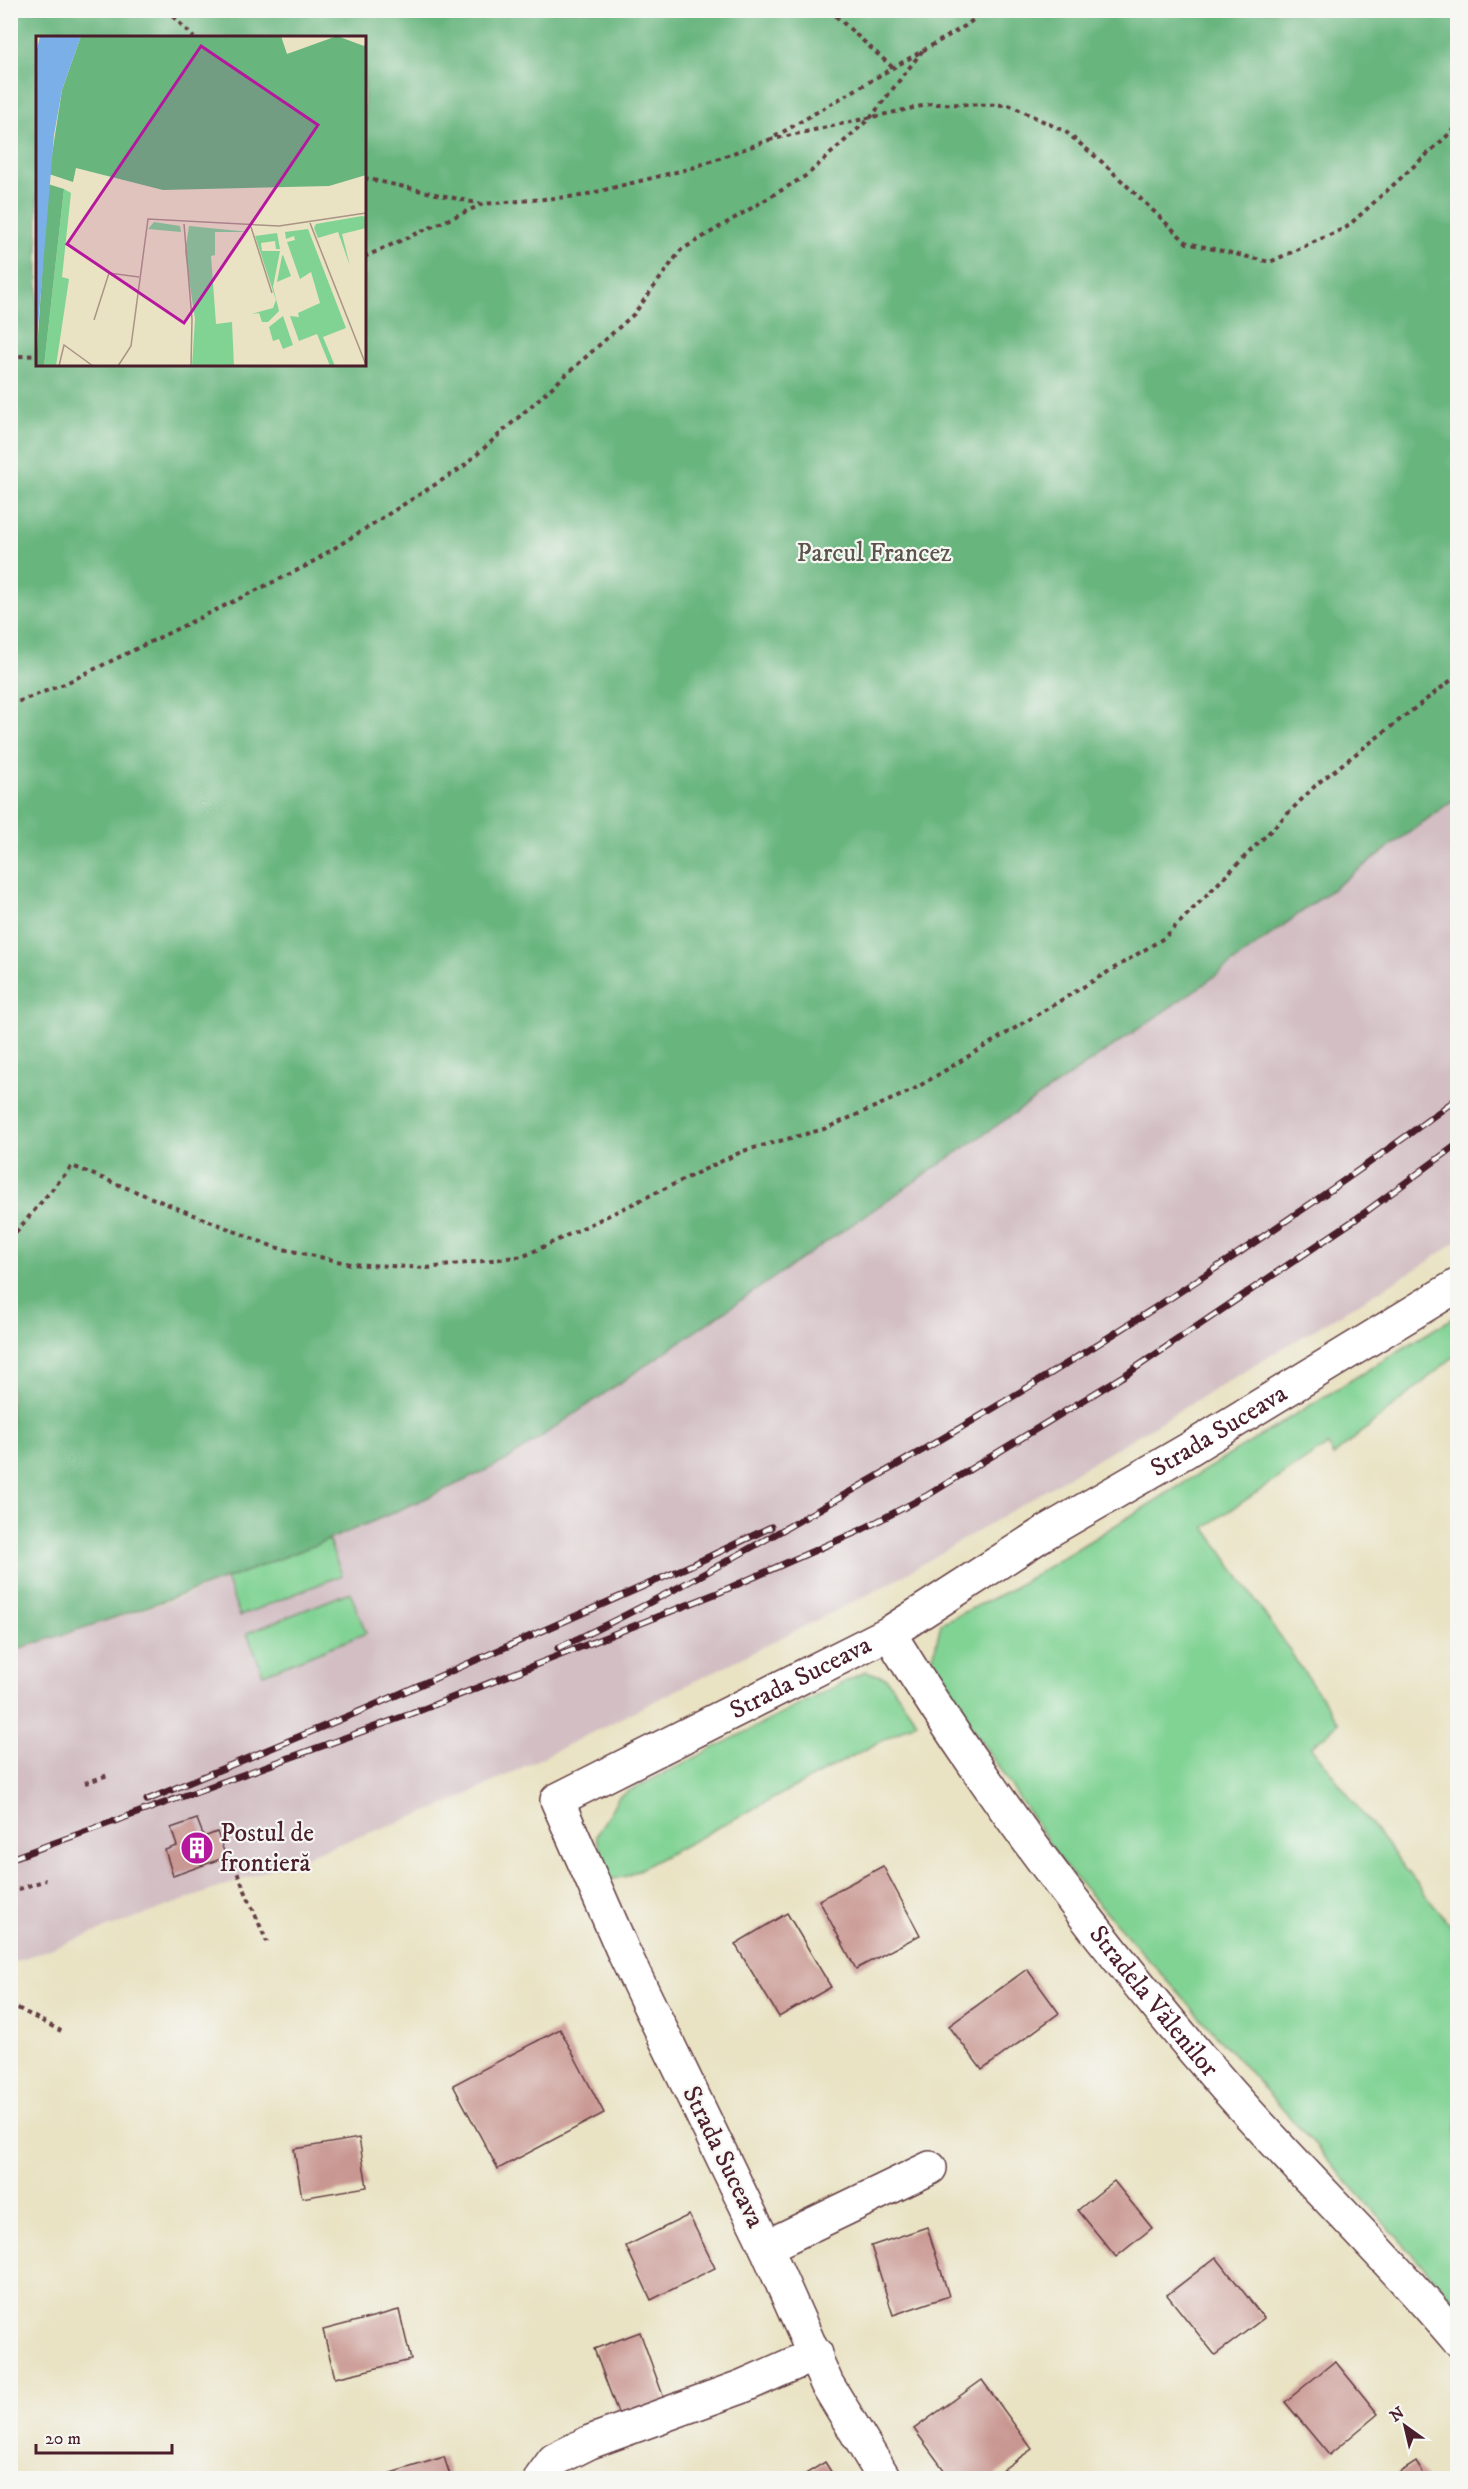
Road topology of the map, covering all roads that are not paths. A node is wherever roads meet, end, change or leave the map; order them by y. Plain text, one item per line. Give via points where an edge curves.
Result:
1 (1458, 1285) edge
2 (889, 1633) junction
3 (930, 2168) dead end
4 (766, 2247) junction
5 (1458, 2340) edge
6 (816, 2354) junction
7 (541, 2478) edge
8 (884, 2478) edge

1 - 2 street, Strada Suceava via 1041,1535
2 - 4 street, Strada Suceava via 557,1800 624,1953
2 - 5 street, Stradela Vălenilor via 994,1798 1115,1956 1220,2081
3 - 4 street, Strada Suceava
4 - 6 street, Strada Suceava
6 - 7 street via 741,2387 590,2442 554,2460
6 - 8 street, Strada Suceava via 826,2384

